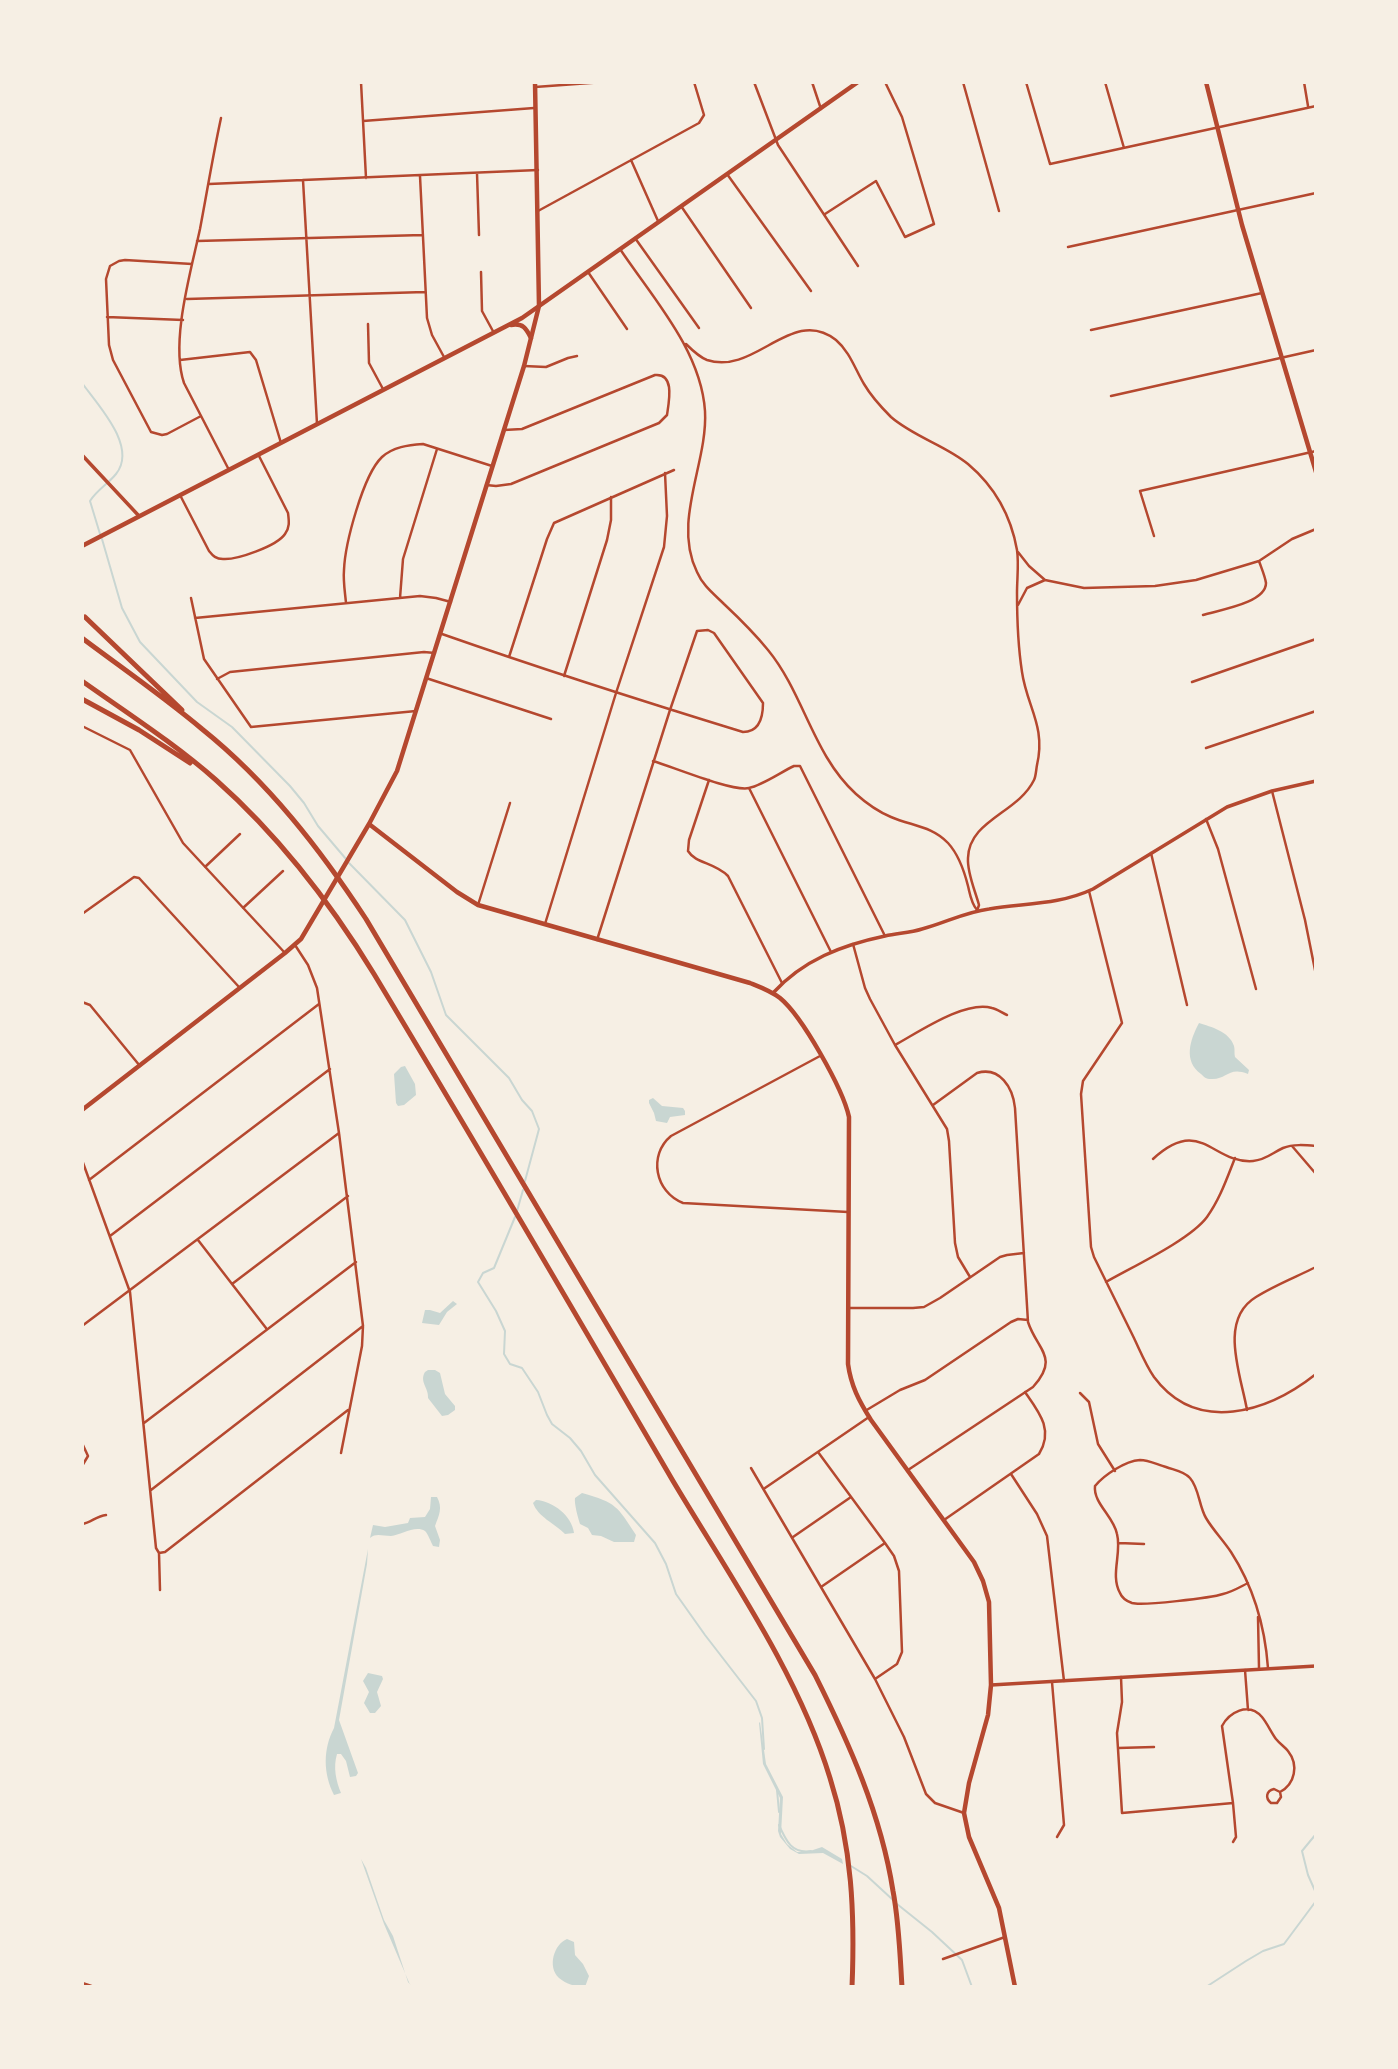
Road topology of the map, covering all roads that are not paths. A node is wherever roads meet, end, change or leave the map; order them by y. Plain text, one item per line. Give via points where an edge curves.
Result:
1 (361, 82) edge
2 (604, 82) edge
3 (694, 82) edge
4 (754, 82) edge
5 (812, 82) edge
6 (858, 82) edge
7 (885, 82) edge
8 (963, 82) edge
9 (1026, 82) edge
10 (1105, 82) edge
11 (1206, 82) edge
12 (1304, 82) edge
13 (535, 85) edge
14 (1316, 106) edge
15 (535, 108) junction
16 (821, 108) junction
17 (1309, 108) junction
18 (221, 118) dead end
19 (363, 121) junction
20 (1217, 127) junction
21 (775, 140) junction
22 (1124, 148) junction
23 (631, 160) junction
24 (538, 170) junction
25 (477, 173) junction
26 (727, 174) junction
27 (420, 176) junction
28 (366, 178) junction
29 (303, 180) junction
30 (209, 184) junction
31 (1316, 193) edge
32 (681, 206) junction
33 (538, 211) junction
34 (999, 211) dead end
35 (1238, 211) junction
36 (825, 214) junction
37 (658, 222) junction
38 (423, 235) junction
39 (478, 236) dead end
40 (306, 238) junction
41 (635, 239) junction
42 (197, 241) junction
43 (1068, 247) dead end
44 (620, 249) junction
45 (193, 264) junction
46 (859, 265) dead end
47 (481, 272) dead end
48 (587, 272) junction
49 (811, 290) dead end
50 (425, 292) junction
51 (1262, 293) junction
52 (309, 295) junction
53 (186, 299) junction
54 (539, 306) junction
55 (751, 308) dead end
56 (107, 317) junction
57 (183, 320) junction
58 (368, 324) dead end
59 (507, 326) junction
60 (699, 328) dead end
61 (627, 329) dead end
62 (1091, 330) dead end
63 (494, 333) junction
64 (531, 338) junction
65 (686, 344) junction
66 (1316, 350) edge
67 (577, 356) dead end
68 (444, 357) junction
69 (1281, 358) junction
70 (180, 360) junction
71 (524, 366) junction
72 (383, 389) junction
73 (1111, 396) dead end
74 (201, 416) junction
75 (317, 424) junction
76 (504, 430) junction
77 (281, 443) junction
78 (437, 449) junction
79 (1313, 452) edge
80 (82, 455) edge
81 (258, 455) junction
82 (492, 466) junction
83 (229, 470) junction
84 (674, 470) dead end
85 (1316, 472) edge
86 (665, 473) junction
87 (486, 485) junction
88 (180, 495) junction
89 (611, 497) junction
90 (139, 516) junction
91 (1316, 529) edge
92 (1154, 536) dead end
93 (82, 547) edge
94 (1017, 551) junction
95 (1259, 561) junction
96 (1045, 580) junction
97 (191, 598) dead end
98 (400, 598) junction
99 (451, 602) junction
100 (346, 603) junction
101 (1017, 608) junction
102 (1202, 615) dead end
103 (85, 617) dead end
104 (195, 618) junction
105 (442, 634) junction
106 (82, 638) edge
107 (1316, 639) edge
108 (435, 653) junction
109 (509, 658) junction
110 (564, 676) junction
111 (426, 678) junction
112 (216, 679) junction
113 (82, 681) edge
114 (1192, 682) dead end
115 (616, 693) junction
116 (82, 699) edge
117 (670, 710) junction
118 (416, 711) junction
119 (1316, 711) edge
120 (551, 719) dead end
121 (82, 726) edge
122 (202, 729) junction
123 (1206, 748) dead end
124 (653, 761) junction
125 (213, 778) junction
126 (709, 780) junction
127 (1316, 781) edge
128 (749, 788) junction
129 (1272, 791) junction
130 (510, 803) dead end
131 (1206, 819) junction
132 (369, 824) junction
133 (240, 834) dead end
134 (1151, 853) junction
135 (205, 867) junction
136 (283, 871) dead end
137 (1089, 891) junction
138 (478, 905) junction
139 (243, 908) junction
140 (977, 911) junction
141 (82, 914) edge
142 (545, 925) junction
143 (885, 936) junction
144 (597, 940) junction
145 (853, 944) junction
146 (295, 945) junction
147 (831, 952) junction
148 (285, 953) junction
149 (1316, 975) edge
150 (782, 983) junction
151 (240, 988) junction
152 (1256, 989) dead end
153 (773, 993) junction
154 (82, 1002) edge
155 (319, 1004) junction
156 (1187, 1005) dead end
157 (1007, 1015) dead end
158 (895, 1045) junction
159 (820, 1056) junction
160 (140, 1066) junction
161 (330, 1069) junction
162 (933, 1105) junction
163 (82, 1110) edge
164 (339, 1133) junction
165 (1292, 1146) junction
166 (1316, 1146) edge
167 (1235, 1158) junction
168 (1153, 1159) dead end
169 (82, 1160) edge
170 (1316, 1174) edge
171 (89, 1180) junction
172 (348, 1196) junction
173 (848, 1212) junction
174 (110, 1236) junction
175 (198, 1240) junction
176 (1024, 1253) junction
177 (356, 1262) junction
178 (1316, 1267) edge
179 (970, 1277) junction
180 (1106, 1282) junction
181 (232, 1284) junction
182 (130, 1291) junction
183 (848, 1308) junction
184 (1028, 1320) junction
185 (363, 1325) junction
186 (82, 1326) edge
187 (267, 1329) junction
188 (1316, 1374) edge
189 (1025, 1392) junction
190 (1080, 1393) dead end
191 (348, 1410) junction
192 (1247, 1410) junction
193 (865, 1411) junction
194 (869, 1416) junction
195 (144, 1424) junction
196 (82, 1443) edge
197 (818, 1452) junction
198 (341, 1453) dead end
199 (82, 1466) edge
200 (751, 1468) dead end
201 (908, 1470) junction
202 (1115, 1471) junction
203 (1011, 1474) junction
204 (764, 1488) junction
205 (151, 1490) junction
206 (851, 1497) junction
207 (106, 1515) dead end
208 (944, 1520) junction
209 (82, 1524) edge
210 (793, 1537) junction
211 (885, 1543) junction
212 (1119, 1543) junction
213 (1144, 1544) dead end
214 (159, 1553) junction
215 (1248, 1583) junction
216 (821, 1587) junction
217 (160, 1590) dead end
218 (1258, 1614) junction
219 (1316, 1666) edge
220 (1259, 1668) junction
221 (1268, 1668) junction
222 (1245, 1670) junction
223 (1121, 1677) junction
224 (875, 1679) junction
225 (1064, 1681) junction
226 (1052, 1682) junction
227 (990, 1685) junction
228 (1248, 1710) junction
229 (1154, 1746) dead end
230 (1118, 1748) junction
231 (1280, 1793) junction
232 (1233, 1803) junction
233 (964, 1813) junction
234 (1057, 1837) dead end
235 (1234, 1842) dead end
236 (1005, 1937) junction
237 (943, 1959) dead end
238 (82, 1984) edge
239 (91, 1987) edge
240 (852, 1987) edge
241 (902, 1987) edge
242 (1015, 1987) edge

1 - 19 street
2 - 13 street
3 - 23 street via 703,107 702,120
4 - 21 street
5 - 16 street
6 - 16 main road
7 - 36 street via 902,117 934,224 905,237 876,181
8 - 34 street
9 - 22 street via 1050,164
10 - 22 street
11 - 20 main road
12 - 17 street
13 - 15 main road
14 - 17 street
15 - 19 street
15 - 24 main road
16 - 21 main road
17 - 20 street
18 - 30 street
19 - 28 street
20 - 22 street
20 - 35 main road
21 - 26 main road
21 - 36 street
23 - 33 street
23 - 37 street
24 - 25 street
24 - 33 main road
25 - 27 street
25 - 39 street
26 - 32 main road
26 - 49 street
27 - 28 street
27 - 38 street
28 - 29 street
29 - 30 street
29 - 40 street
30 - 42 street
31 - 35 street
32 - 37 main road
32 - 55 street
33 - 54 main road
35 - 43 street
35 - 51 main road
36 - 46 street
37 - 41 main road
38 - 40 street
38 - 50 street
40 - 42 street
40 - 52 street
41 - 44 main road
41 - 60 street
42 - 45 street
44 - 48 main road
44 - 65 street
45 - 53 street
45 - 56 street via 125,260 110,266
47 - 63 street via 482,311
48 - 54 main road
48 - 61 street
50 - 52 street
50 - 68 street via 429,326
51 - 62 street
51 - 69 main road
52 - 53 street
52 - 75 street
53 - 57 street
54 - 59 main road
54 - 64 main road
56 - 57 street
56 - 74 street via 110,353 151,432 167,434
57 - 70 street
58 - 72 street via 369,363
59 - 63 main road
59 - 64 main road via 524,326
63 - 68 main road
64 - 71 main road
65 - 94 street via 701,357 723,362 752,355 805,330 834,338 890,416 967,463 992,488 1006,513
65 - 140 street via 705,409 689,515 696,571 772,654 843,781 888,817 928,828 950,846
66 - 69 street
67 - 71 street via 546,368
68 - 72 main road
69 - 73 street
69 - 79 main road
70 - 74 street via 184,383
70 - 77 street via 250,352
71 - 76 main road
72 - 75 main road
74 - 83 street
75 - 77 main road
76 - 82 main road
76 - 87 street via 522,429 654,375 667,379 666,418 511,484
77 - 81 main road
78 - 82 street
78 - 98 street via 403,559
78 - 100 street via 423,444 398,448 370,472 347,548
79 - 85 main road
79 - 92 street via 1140,491
80 - 90 street
81 - 83 main road
81 - 88 street via 289,522 282,538 261,549 231,559 215,557
82 - 87 main road
83 - 88 main road
84 - 86 street
86 - 89 street
86 - 115 street via 664,547
87 - 99 main road
88 - 90 main road
89 - 109 street via 554,523
89 - 110 street via 607,540
90 - 93 main road
91 - 95 street
94 - 96 street
94 - 101 street
95 - 96 street via 1196,580 1155,586 1084,588
95 - 102 street via 1266,582 1264,592 1256,599
96 - 101 street via 1027,588
97 - 104 street
98 - 99 street via 429,596
98 - 100 street
99 - 105 main road
100 - 104 street
101 - 140 street via 1022,674 1037,720 1040,752 1034,779 1023,797 974,837 967,861
103 - 122 highway
104 - 112 street via 204,659
105 - 108 main road
105 - 109 street
106 - 122 highway
107 - 114 street
108 - 111 main road
108 - 112 street via 230,672
109 - 110 street
110 - 115 street
111 - 118 main road
111 - 120 street
112 - 118 street via 251,727
113 - 125 highway
115 - 117 street
115 - 142 street
116 - 125 highway
117 - 117 street via 698,631 708,630 763,703 756,728 743,732
117 - 124 street
118 - 132 main road via 397,771
119 - 123 street
121 - 135 street via 131,750 180,839
122 - 241 highway via 268,791 327,861 379,939 815,1675 845,1735 885,1853 897,1913
124 - 126 street
124 - 144 street
125 - 240 highway via 267,830 313,884 374,974 801,1700 830,1778 848,1851
126 - 128 street
126 - 150 street via 688,851 729,878
127 - 129 street
128 - 143 street via 800,766
128 - 147 street
129 - 131 street
129 - 149 street
130 - 138 street
131 - 134 street
131 - 152 street
132 - 138 main road
132 - 146 main road
133 - 135 street
134 - 137 street
134 - 156 street
135 - 139 street
136 - 139 street
137 - 140 street via 1058,901
137 - 180 street via 1122,1023 1083,1081 1081,1094 1091,1247
138 - 142 main road
139 - 148 street
140 - 143 street
141 - 151 street via 134,877 139,878
142 - 144 main road
143 - 145 street
144 - 153 main road
145 - 147 street
145 - 158 street via 865,988
146 - 148 main road
146 - 155 street via 313,977
147 - 150 street
148 - 151 main road
150 - 153 street
151 - 160 main road
153 - 159 main road via 798,1018
154 - 160 street via 90,1005
155 - 161 street
155 - 171 street
157 - 158 street via 991,1007 972,1008
158 - 162 street
159 - 173 main road via 849,1117
159 - 173 street via 671,1136 659,1154 659,1178 665,1192 683,1203
160 - 163 main road
161 - 164 street
161 - 174 street
162 - 176 street via 980,1072 993,1072 1007,1084 1014,1098
162 - 179 street via 947,1129 955,1243
164 - 172 street
164 - 175 street
165 - 166 street
165 - 167 street via 1256,1161
165 - 170 street
167 - 168 street via 1188,1141 1168,1146
167 - 180 street via 1205,1220 1179,1241
169 - 171 street
171 - 174 street
172 - 177 street
172 - 181 street
173 - 183 main road
174 - 182 street
175 - 181 street
175 - 182 street
176 - 179 street via 1000,1258
176 - 184 street
177 - 185 street
177 - 187 street
178 - 192 street via 1254,1298 1240,1313 1235,1347
179 - 183 street via 924,1307
180 - 192 street via 1149,1369 1166,1390 1207,1411
181 - 187 street
182 - 186 street
182 - 195 street
183 - 193 main road via 851,1384
184 - 189 street via 1045,1356 1044,1371
184 - 193 street via 1011,1322 925,1380
185 - 191 street
185 - 205 street
187 - 195 street
188 - 192 street via 1288,1394
189 - 201 street
189 - 203 street via 1042,1416 1046,1433 1039,1454
190 - 202 street via 1089,1402 1098,1444
191 - 198 street
191 - 214 street
193 - 194 main road
194 - 197 street
194 - 201 main road
195 - 205 street
196 - 199 street via 88,1456
197 - 204 street
197 - 206 street
200 - 204 street
201 - 208 main road
202 - 212 street via 1097,1483 1094,1491
202 - 215 street via 1140,1460 1181,1472 1193,1482 1200,1508
203 - 208 street
203 - 225 street via 1047,1536
204 - 210 street
205 - 214 street
206 - 210 street
206 - 211 street
207 - 209 street
208 - 227 main road via 979,1571 987,1592
210 - 216 street
211 - 216 street
211 - 224 street via 899,1570 902,1652 897,1664
212 - 213 street
212 - 215 street via 1117,1586 1130,1602 1215,1596
214 - 217 street
215 - 218 street
216 - 224 street
218 - 220 street
218 - 221 street
219 - 221 street
220 - 221 street
220 - 222 street
222 - 223 street
222 - 228 street
223 - 225 street
223 - 230 street
224 - 233 street via 929,1799
225 - 226 street
226 - 227 street
226 - 234 street via 1064,1825
227 - 233 main road via 988,1715
228 - 231 street via 1262,1717 1292,1758 1293,1779
228 - 232 street via 1230,1715 1222,1726
229 - 230 street
230 - 232 street via 1122,1813
231 - 231 street via 1271,1790 1267,1799 1277,1803
232 - 235 street
233 - 236 main road
236 - 237 street
236 - 242 main road
238 - 239 highway

